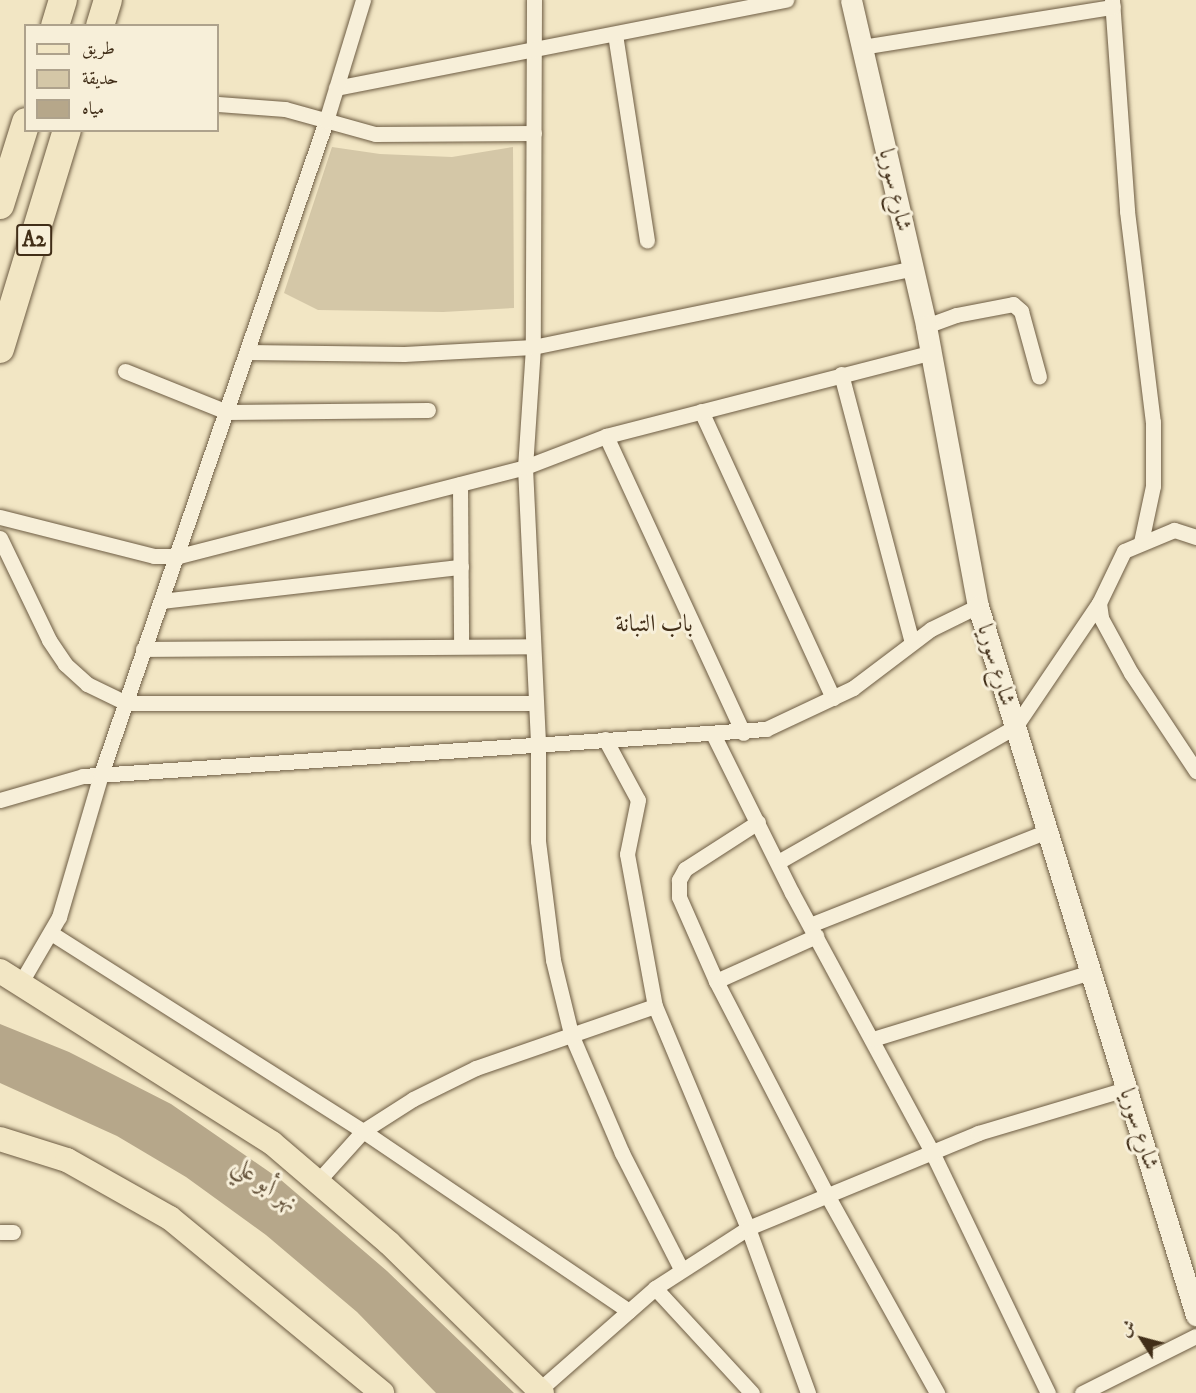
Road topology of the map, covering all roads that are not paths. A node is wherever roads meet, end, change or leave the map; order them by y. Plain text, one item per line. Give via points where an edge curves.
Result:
1 (63, 0) edge
2 (108, 0) edge
3 (363, 0) edge
4 (534, 0) edge
5 (786, 0) edge
6 (851, 0) edge
7 (1112, 3) edge
8 (56, 24) edge
9 (101, 24) edge
10 (615, 34) junction
11 (862, 47) junction
12 (534, 50) junction
13 (336, 88) junction
14 (219, 104) edge
15 (326, 121) junction
16 (24, 128) edge
17 (66, 132) edge
18 (534, 133) junction
19 (0, 205) edge
20 (647, 241) dead end
21 (914, 268) junction
22 (926, 326) junction
23 (533, 347) junction
24 (0, 350) edge
25 (247, 352) junction
26 (930, 353) junction
27 (124, 371) dead end
28 (842, 374) junction
29 (1039, 377) dead end
30 (428, 410) dead end
31 (701, 411) junction
32 (227, 412) junction
33 (606, 436) junction
34 (525, 467) junction
35 (460, 484) junction
36 (0, 517) edge
37 (1196, 537) edge
38 (0, 538) edge
39 (1141, 542) junction
40 (178, 556) junction
41 (460, 567) junction
42 (162, 601) junction
43 (1099, 603) junction
44 (978, 606) junction
45 (912, 643) junction
46 (461, 646) junction
47 (533, 646) junction
48 (143, 649) junction
49 (833, 698) junction
50 (126, 703) junction
51 (535, 703) junction
52 (1015, 727) junction
53 (743, 732) junction
54 (713, 734) junction
55 (605, 739) junction
56 (538, 742) junction
57 (1196, 771) edge
58 (101, 774) junction
59 (0, 800) edge
60 (758, 822) junction
61 (1045, 832) junction
62 (778, 862) junction
63 (813, 931) junction
64 (51, 933) junction
65 (1088, 973) junction
66 (10, 978) edge
67 (716, 981) junction
68 (655, 1006) junction
69 (571, 1034) junction
70 (873, 1039) junction
71 (1126, 1089) junction
72 (363, 1131) junction
73 (0, 1139) edge
74 (931, 1150) junction
75 (318, 1181) junction
76 (827, 1195) junction
77 (748, 1228) junction
78 (681, 1269) junction
79 (656, 1288) junction
80 (629, 1311) junction
81 (1196, 1315) edge
82 (1196, 1336) edge
83 (540, 1392) edge
84 (382, 1393) edge
85 (752, 1393) edge
86 (808, 1393) edge
87 (937, 1393) edge
88 (1048, 1393) edge
89 (1082, 1393) edge

1 - 8 highway
2 - 9 highway
3 - 13 street
4 - 12 street
5 - 10 street
6 - 11 street, شارع سوريا
7 - 11 street
7 - 39 street via 1126,211 1154,422 1154,486
10 - 12 street
10 - 20 street
11 - 21 street, شارع سوريا
12 - 13 street
12 - 18 street
13 - 15 street
14 - 15 street via 285,109
15 - 18 street via 360,132 392,135
15 - 25 street
16 - 19 highway, A2
17 - 24 highway, A2
18 - 23 street
21 - 22 street, شارع سوريا
21 - 23 street
22 - 26 street, شارع سوريا
22 - 29 street via 956,315 1013,304 1021,311
23 - 25 street via 404,354
23 - 34 street
25 - 32 street
26 - 28 street
26 - 44 street, شارع سوريا
27 - 32 street
28 - 31 street
28 - 45 street
30 - 32 street
31 - 33 street
31 - 49 street
32 - 40 street
33 - 34 street
33 - 53 street
34 - 35 street
34 - 47 street
35 - 40 street
35 - 41 street
36 - 40 street via 154,556
37 - 39 street via 1174,530
38 - 50 street via 49,640 65,664 87,684
39 - 43 street via 1124,551
40 - 42 street
41 - 42 street
41 - 46 street
42 - 48 street
43 - 52 street
43 - 57 street via 1101,618 1131,673
44 - 45 street
44 - 52 street, شارع سوريا
45 - 49 street
46 - 47 street
46 - 48 street
47 - 51 street
48 - 50 street
49 - 53 street via 783,723
50 - 51 street
50 - 58 street
51 - 56 street
52 - 61 street, شارع سوريا
52 - 62 street
53 - 54 street
54 - 55 street
54 - 60 street
55 - 56 street
55 - 68 street via 638,800 627,854
56 - 58 street
56 - 69 street via 538,841 553,960
58 - 59 street via 63,779
58 - 64 street
60 - 62 street
60 - 67 street via 685,869 679,880 679,897
61 - 63 street
61 - 65 street, شارع سوريا
62 - 63 street
63 - 67 street
63 - 70 street
64 - 66 street
64 - 72 street
65 - 70 street
65 - 71 street, شارع سوريا
66 - 75 main road via 272,1143
67 - 76 street
68 - 69 street
68 - 77 street
69 - 72 street via 476,1068 413,1099
69 - 78 street via 622,1154
70 - 74 street
71 - 74 street
71 - 81 street, شارع سوريا
72 - 75 street
72 - 80 street
73 - 84 main road via 67,1160 170,1218
74 - 76 street
74 - 88 street
75 - 83 main road via 389,1244
76 - 77 street
76 - 87 street
77 - 78 street
77 - 86 street
78 - 79 street
79 - 80 street
79 - 85 street
80 - 83 street
82 - 89 street

